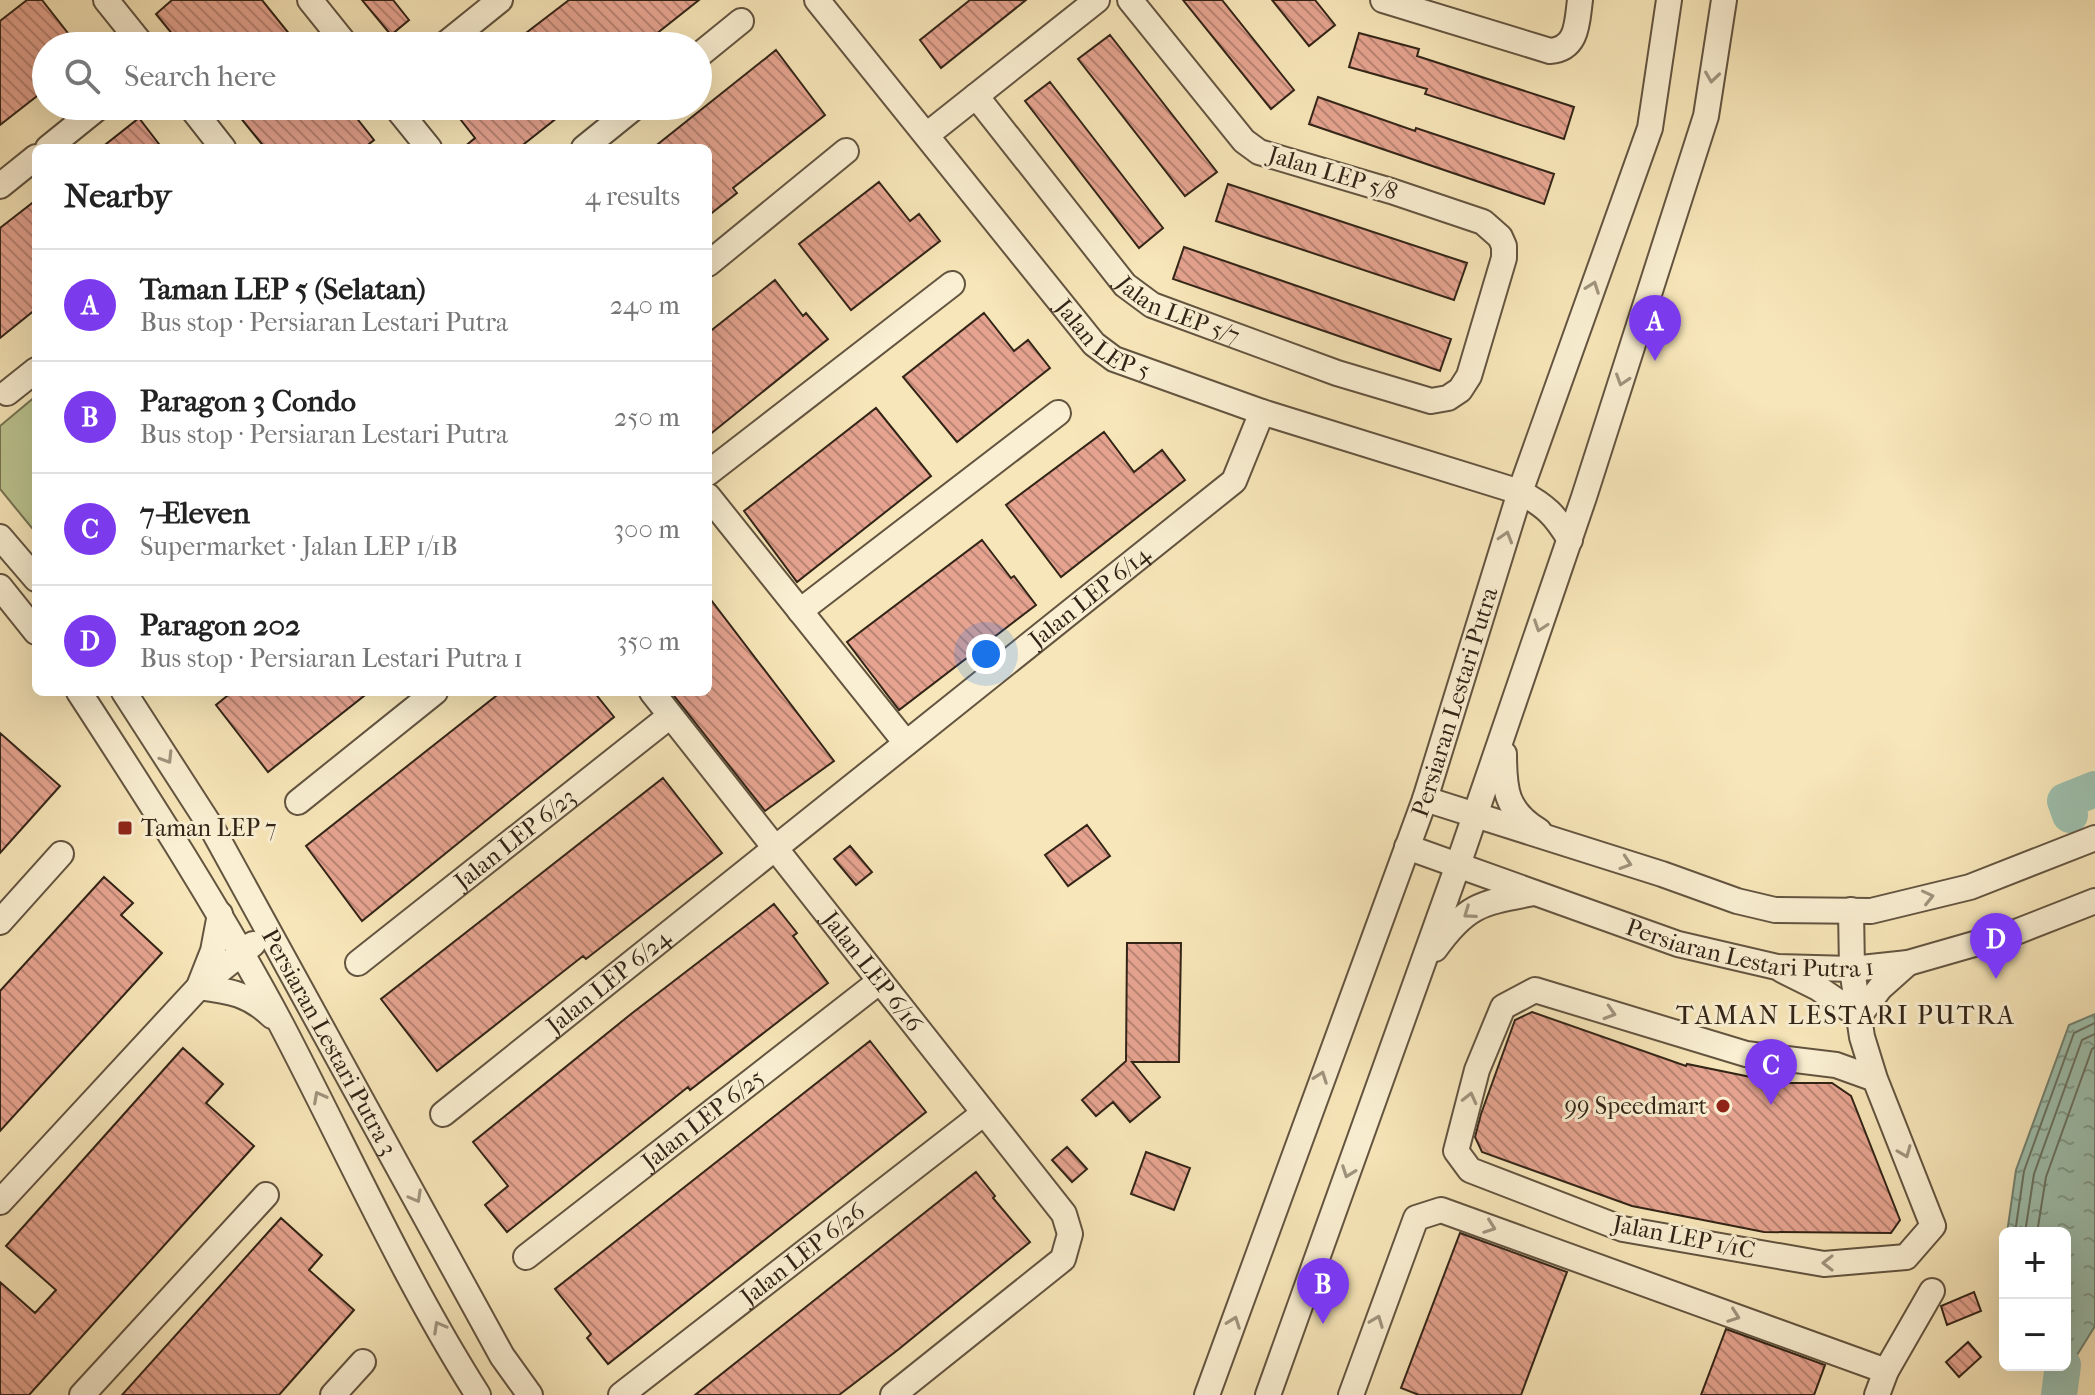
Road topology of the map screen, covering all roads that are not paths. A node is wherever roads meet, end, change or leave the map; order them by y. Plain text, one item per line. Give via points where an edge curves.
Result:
1 (106, 0) edge
2 (310, 0) edge
3 (500, 0) edge
4 (817, 0) edge
5 (1097, 0) edge
6 (1130, 0) edge
7 (1580, 0) edge
8 (1669, 0) edge
9 (1724, 0) edge
10 (1385, 1) edge
11 (741, 21) dead end
12 (132, 32) edge
13 (336, 32) edge
14 (460, 32) edge
15 (712, 45) edge
16 (976, 96) junction
17 (83, 120) edge
18 (201, 120) edge
19 (406, 120) edge
20 (619, 120) edge
21 (928, 134) junction
22 (53, 144) edge
23 (220, 144) edge
24 (426, 144) edge
25 (589, 144) edge
26 (846, 151) dead end
27 (32, 160) edge
28 (0, 186) edge
29 (712, 261) edge
30 (952, 284) dead end
31 (32, 373) edge
32 (1460, 390) joint
33 (7, 393) dead end
34 (1262, 412) junction
35 (1058, 413) dead end
36 (712, 470) edge
37 (1520, 492) junction
38 (712, 501) edge
39 (0, 537) edge
40 (1570, 540) junction
41 (32, 574) edge
42 (0, 587) edge
43 (800, 611) junction
44 (32, 627) edge
45 (82, 696) edge
46 (127, 696) edge
47 (430, 696) edge
48 (655, 696) edge
49 (670, 716) junction
50 (1504, 731) junction
51 (906, 743) junction
52 (1425, 799) junction
53 (298, 802) dead end
54 (1476, 815) junction
55 (2095, 838) edge
56 (1552, 839) junction
57 (1407, 847) junction
58 (775, 848) junction
59 (61, 854) dead end
60 (1458, 865) junction
61 (1536, 893) junction
62 (2095, 901) edge
63 (1851, 910) junction
64 (220, 914) junction
65 (0, 922) edge
66 (268, 933) junction
67 (242, 953) junction
68 (358, 963) dead end
69 (1908, 963) junction
70 (1422, 967) junction
71 (1777, 967) junction
72 (1852, 969) junction
73 (880, 981) junction
74 (199, 987) junction
75 (280, 1023) junction
76 (1860, 1026) junction
77 (1817, 1062) junction
78 (1875, 1079) junction
79 (984, 1113) junction
80 (443, 1114) dead end
81 (266, 1195) dead end
82 (0, 1202) edge
83 (526, 1257) dead end
84 (1932, 1291) dead end
85 (363, 1362) dead end
86 (1886, 1371) junction
87 (82, 1395) edge
88 (333, 1395) edge
89 (478, 1395) edge
90 (530, 1395) edge
91 (621, 1395) edge
92 (893, 1395) edge
93 (1207, 1395) edge
94 (1268, 1395) edge
95 (1351, 1395) edge
96 (1877, 1395) edge

1 - 12 street
2 - 13 street
3 - 14 street
4 - 21 street, Jalan LEP 5
5 - 16 street
6 - 32 street, Jalan LEP 5/8 via 1244,141 1259,152 1483,222 1500,237 1504,258 1469,376
7 - 10 street via 1571,42 1550,51
37 -> 8 street, Persiaran Lestari Putra via 1650,128
9 -> 40 street via 1706,116
11 - 15 street
16 - 21 street
16 - 32 street, Jalan LEP 5/7 via 1125,285 1152,305 1337,373 1431,401
17 - 22 street
18 - 23 street
19 - 24 street
20 - 25 street
21 - 34 street, Jalan LEP 5 via 1094,344 1114,359
26 - 29 street
27 - 28 street
30 - 36 street
31 - 33 street
34 - 37 street, Jalan LEP 5
34 - 51 street, Jalan LEP 6/14 via 1234,481
35 - 43 street
37 - 40 street, Jalan LEP 5 via 1555,515
52 -> 37 street, Persiaran Lestari Putra
38 - 43 street
39 - 41 street
40 -> 50 street
42 - 44 street
43 - 51 street
45 - 64 street, Persiaran Lestari Putra 3
46 -> 66 street, Persiaran Lestari Putra 3 via 213,830
47 - 53 street
48 - 49 street, Jalan LEP 6/16
49 - 58 street, Jalan LEP 6/16
49 - 68 street, Jalan LEP 6/23
50 - 54 street
50 - 56 street via 1503,784 1521,820
51 - 58 street, Jalan LEP 6/14
52 - 54 street, Persiaran Lestari Putra 1
52 - 57 street, Persiaran Lestari Putra
54 - 56 street, Persiaran Lestari Putra 1
54 - 60 street
63 -> 55 street, Persiaran Lestari Putra 1 via 1871,911 1970,887
56 -> 63 street, Persiaran Lestari Putra 1 via 1737,901 1775,910
57 - 60 street, Persiaran Lestari Putra 1
93 -> 57 street, Persiaran Lestari Putra
58 - 73 street, Jalan LEP 6/16
58 - 80 street, Jalan LEP 6/24
59 - 65 street
60 - 61 street, Persiaran Lestari Putra 1
60 - 70 street
61 -> 70 street via 1469,910
61 - 71 street, Persiaran Lestari Putra 1 via 1678,944
62 - 69 street, Persiaran Lestari Putra 1 via 2016,932
63 - 72 street
64 - 67 street, Persiaran Lestari Putra 3
64 - 74 street
66 - 67 street
66 -> 90 street, Persiaran Lestari Putra 3 via 502,1356
67 - 74 street
67 - 75 street, Persiaran Lestari Putra 3
69 - 72 street, Persiaran Lestari Putra 1
69 - 76 street via 1880,988
70 -> 94 street
71 - 72 street, Persiaran Lestari Putra 1
71 - 76 street via 1818,988
72 - 76 street
73 - 79 street, Jalan LEP 6/16
73 - 83 street, Jalan LEP 6/25
74 - 75 street via 255,1000
74 - 82 street
89 -> 75 street, Persiaran Lestari Putra 3
76 - 77 street via 1837,1057
76 - 78 street
77 - 78 street
78 -> 77 street, Jalan LEP 1/1C via 1933,1226 1906,1257 1824,1264 1623,1229 1470,1170 1456,1151 1477,1070 1503,1007 1535,990 1746,1054
79 - 91 street, Jalan LEP 6/26
79 - 92 street, Jalan LEP 6/16 via 1064,1214 1070,1234 1063,1259
81 - 87 street
84 - 86 street
85 - 88 street
95 -> 86 street via 1416,1218 1441,1210
86 - 96 street

